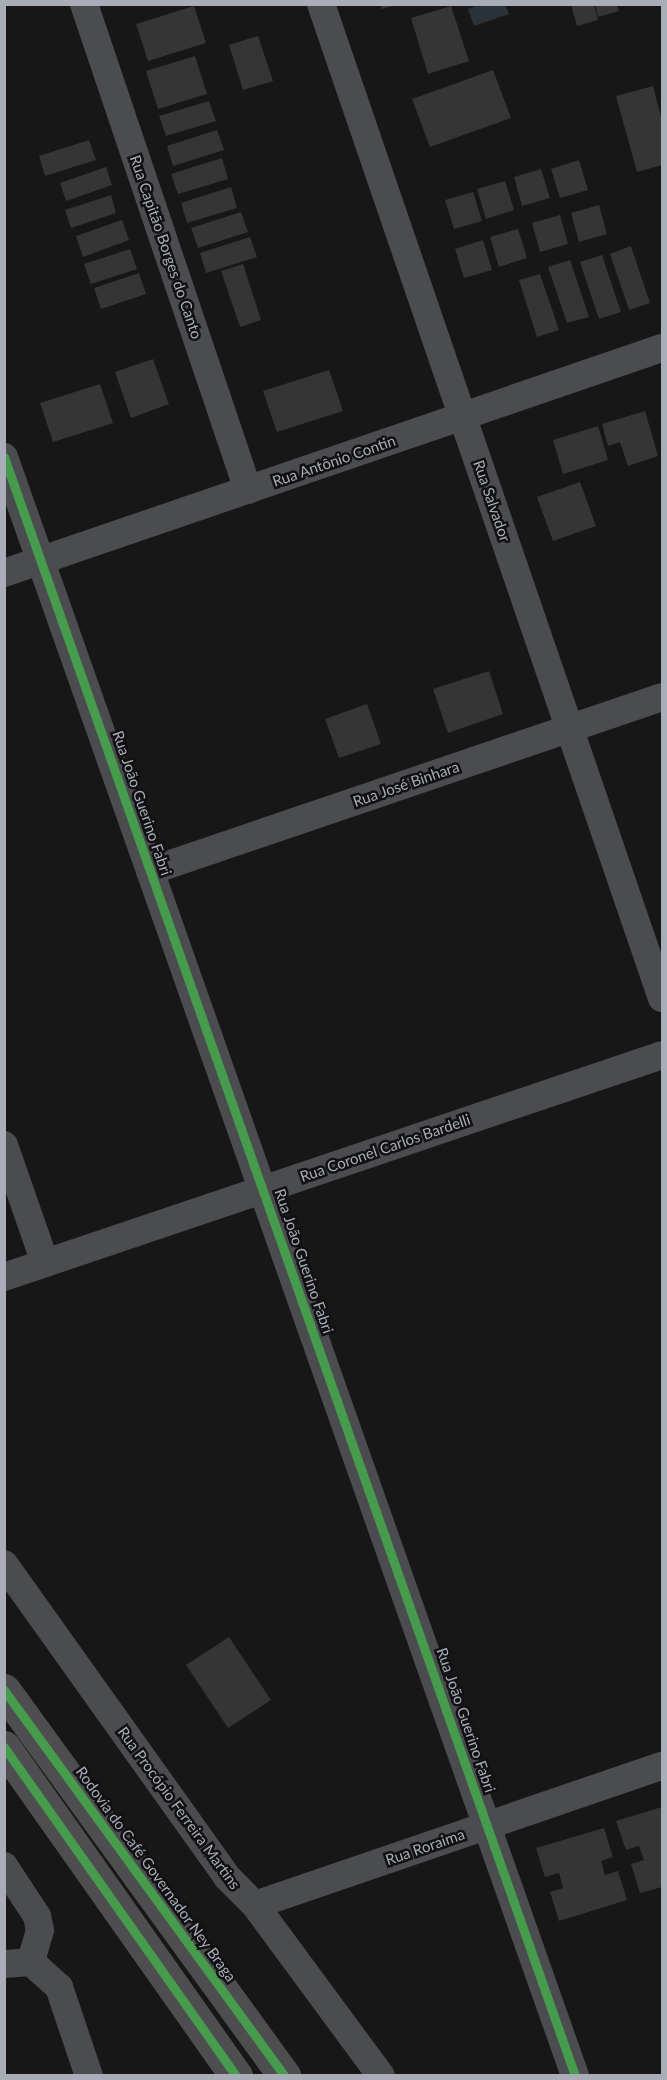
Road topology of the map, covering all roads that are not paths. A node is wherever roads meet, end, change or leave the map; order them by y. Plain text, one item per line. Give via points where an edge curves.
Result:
1 (84, 4) edge
2 (321, 4) edge
3 (663, 348) edge
4 (463, 416) junction
5 (4, 457) edge
6 (248, 490) junction
7 (41, 561) junction
8 (4, 573) edge
9 (663, 698) edge
10 (570, 729) junction
11 (150, 871) junction
12 (663, 998) edge
13 (663, 1055) edge
14 (4, 1145) edge
15 (262, 1190) junction
16 (45, 1263) junction
17 (4, 1277) edge
18 (4, 1564) edge
19 (4, 1690) edge
20 (7, 1753) edge
21 (663, 1766) edge
22 (487, 1826) junction
23 (4, 1866) edge
24 (255, 1905) junction
25 (18, 1963) edge
26 (89, 2076) edge
27 (236, 2076) edge
28 (284, 2076) edge
29 (381, 2076) edge
30 (575, 2076) edge

1 - 6 street, Rua Capitão Borges do Canto
2 - 4 street, Rua Salvador
3 - 4 street, Rua Antônio Contin
4 - 6 street, Rua Antônio Contin
4 - 10 street, Rua Salvador
5 - 7 street, Rua João Guerino Fabri
6 - 7 street, Rua Antônio Contin
7 - 8 street, Rua Antônio Contin
7 - 11 street, Rua João Guerino Fabri
9 - 10 street, Rua José Binhara
10 - 11 street, Rua José Binhara
10 - 12 street, Rua Salvador
11 - 15 street, Rua João Guerino Fabri
13 - 15 street, Rua Coronel Carlos Bardelli
14 - 16 street
15 - 16 street, Rua Coronel Carlos Bardelli
15 - 22 street, Rua João Guerino Fabri
16 - 17 street, Rua Coronel Carlos Bardelli
18 - 24 street, Rua Procópio Ferreira Martins via 227,1877
19 - 28 highway, Rodovia do Café Governador Ney Braga
20 - 27 highway
21 - 22 street, Rua Roraima
22 - 24 street, Rua Roraima
22 - 30 street, Rua João Guerino Fabri
23 - 25 street via 37,1916 40,1930
24 - 29 street, Rua Procópio Ferreira Martins
25 - 26 street via 59,1987

